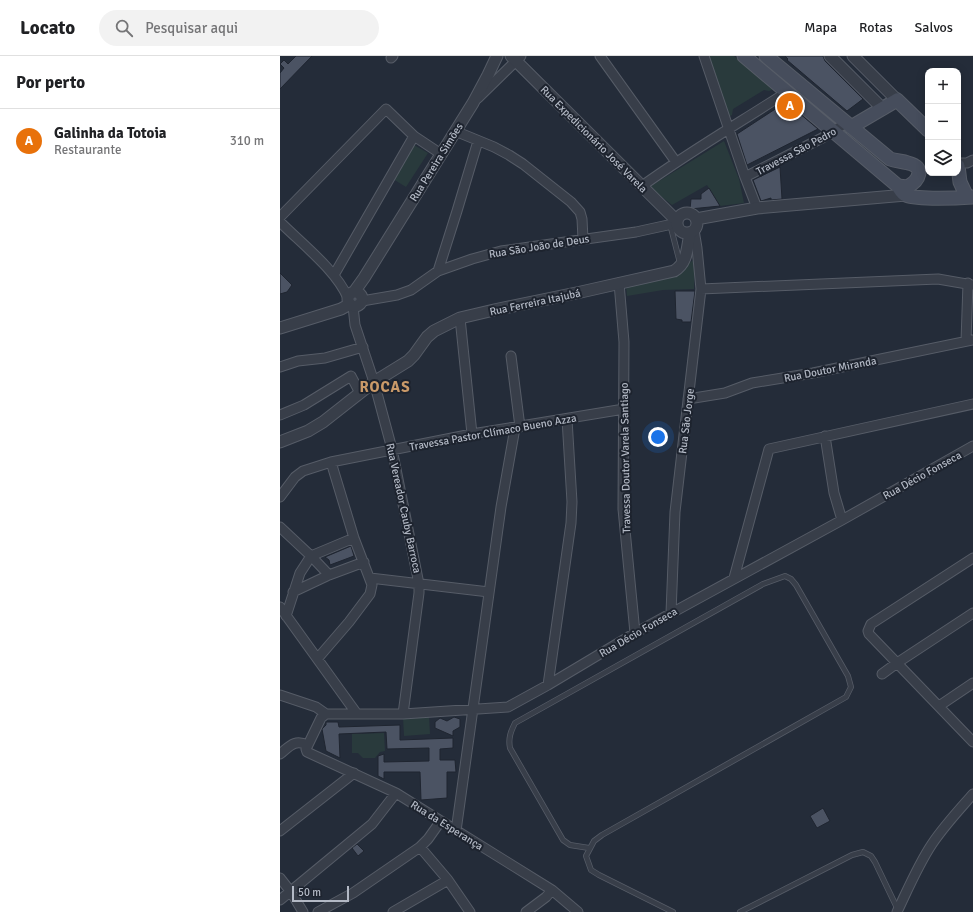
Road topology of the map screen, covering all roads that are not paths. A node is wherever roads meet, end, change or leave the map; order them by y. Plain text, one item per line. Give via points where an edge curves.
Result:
1 (497, 56) edge
2 (600, 56) edge
3 (704, 56) edge
4 (744, 56) edge
5 (766, 56) edge
6 (830, 56) edge
7 (853, 56) edge
8 (516, 58) edge
9 (787, 92) junction
10 (897, 100) junction
11 (473, 103) junction
12 (883, 109) junction
13 (848, 125) junction
14 (925, 127) edge
15 (729, 130) junction
16 (455, 131) junction
17 (834, 131) junction
18 (414, 136) junction
19 (478, 141) junction
20 (441, 154) junction
21 (973, 160) edge
22 (676, 162) junction
23 (961, 164) edge
24 (959, 176) edge
25 (745, 177) junction
26 (642, 186) junction
27 (902, 190) junction
28 (970, 197) edge
29 (757, 208) junction
30 (280, 217) edge
31 (280, 222) edge
32 (675, 223) junction
33 (693, 227) junction
34 (583, 239) junction
35 (680, 266) junction
36 (438, 271) junction
37 (336, 277) junction
38 (619, 284) junction
39 (970, 284) edge
40 (701, 289) junction
41 (354, 298) junction
42 (460, 318) junction
43 (280, 328) edge
44 (970, 340) edge
45 (363, 347) junction
46 (511, 356) dead end
47 (280, 367) edge
48 (374, 382) junction
49 (360, 393) junction
50 (688, 399) junction
51 (973, 404) edge
52 (624, 409) junction
53 (280, 415) edge
54 (567, 419) junction
55 (517, 427) junction
56 (472, 434) junction
57 (825, 436) junction
58 (280, 442) edge
59 (973, 446) edge
60 (392, 449) junction
61 (331, 462) junction
62 (280, 497) edge
63 (842, 520) junction
64 (280, 527) edge
65 (354, 538) junction
66 (312, 556) junction
67 (973, 558) edge
68 (364, 562) junction
69 (329, 575) junction
70 (734, 578) junction
71 (371, 579) junction
72 (419, 583) junction
73 (293, 592) junction
74 (489, 592) junction
75 (280, 607) edge
76 (671, 613) junction
77 (972, 615) edge
78 (286, 616) junction
79 (634, 633) junction
80 (318, 658) junction
81 (897, 663) junction
82 (882, 674) dead end
83 (973, 683) edge
84 (548, 685) junction
85 (280, 695) edge
86 (939, 706) junction
87 (472, 710) junction
88 (326, 714) junction
89 (357, 714) junction
90 (403, 714) junction
91 (973, 742) edge
92 (307, 748) junction
93 (280, 754) edge
94 (354, 773) junction
95 (396, 793) junction
96 (973, 794) edge
97 (440, 822) junction
98 (280, 831) edge
99 (456, 831) junction
100 (420, 847) junction
101 (589, 848) junction
102 (280, 878) edge
103 (448, 880) junction
104 (552, 890) junction
105 (291, 892) junction
106 (280, 900) edge
107 (303, 912) edge
108 (318, 912) edge
109 (392, 912) edge
110 (470, 912) edge
111 (526, 912) edge
112 (578, 912) edge
113 (674, 912) edge
114 (740, 912) edge
115 (898, 912) edge

1 - 11 street
2 - 22 street
3 - 15 street
4 - 9 main road
5 - 13 main road
6 - 12 street
7 - 10 street
8 - 11 street, Rua Pereira Simões
8 - 26 street, Rua Expedicionário José Varela
9 - 15 street
9 - 17 main road
10 - 12 main road, Travessa São Pedro
10 - 14 main road
11 - 16 street, Rua Pereira Simões
12 - 13 main road, Travessa São Pedro
13 - 17 street, Travessa São Pedro
13 - 27 main road via 890,159 910,163 916,167 919,171 916,180
15 - 22 street
15 - 25 street
16 - 19 street
16 - 20 street, Rua Pereira Simões
17 - 25 street, Travessa São Pedro
17 - 27 main road
18 - 20 street
18 - 30 street via 386,109
18 - 37 street
19 - 34 street via 523,164 577,207 582,219
19 - 36 street
20 - 41 street, Rua Pereira Simões
21 - 23 street
22 - 26 street
24 - 28 main road via 960,182
25 - 29 street
26 - 32 street, Rua Expedicionário José Varela
27 - 28 main road via 943,198
27 - 29 street
29 - 33 street
31 - 37 street
32 - 33 street via 684,233
32 - 33 street via 679,217 688,213 693,215
32 - 34 street, Rua São João de Deus via 636,232
32 - 35 lane
33 - 35 street via 685,260
33 - 40 street, Rua São Jorge
34 - 36 street, Rua São João de Deus via 501,251
35 - 38 street, Rua Ferreira Itajubá via 674,271
36 - 41 street, Rua São João de Deus via 411,290 386,298
37 - 41 street
38 - 42 street, Rua Ferreira Itajubá
38 - 52 street, Travessa Doutor Varela Santiago via 624,342
39 - 40 street via 938,279
39 - 44 street
40 - 50 street, Rua São Jorge
41 - 43 street via 341,309
41 - 45 street, Rua Vereador Cauby Barroca via 353,318
42 - 48 street, Rua Ferreira Itajubá via 434,331 414,356
42 - 56 street
44 - 50 street, Rua Doutor Miranda via 752,383 724,393
45 - 47 street via 325,358 298,360
45 - 48 street, Rua Vereador Cauby Barroca
46 - 55 street
48 - 49 street, Rua Ferreira Itajubá
48 - 60 street, Rua Vereador Cauby Barroca
49 - 53 street via 351,376 304,405
49 - 58 street, Rua Ferreira Itajubá via 323,422
50 - 76 street, Rua São Jorge via 675,512
51 - 57 street
52 - 54 street, Travessa Pastor Clímaco Bueno Azza
52 - 79 street, Travessa Doutor Varela Santiago via 623,509
54 - 55 street, Travessa Pastor Clímaco Bueno Azza
54 - 84 street via 571,523
55 - 56 street, Travessa Pastor Clímaco Bueno Azza
55 - 74 street via 501,507
56 - 60 street, Travessa Pastor Clímaco Bueno Azza
57 - 63 street via 834,492
57 - 70 street via 769,449
59 - 63 street, Rua Décio Fonseca
60 - 61 street, Travessa Pastor Clímaco Bueno Azza
60 - 72 street, Rua Vereador Cauby Barroca
61 - 62 street, Travessa Pastor Clímaco Bueno Azza via 303,471 295,477
61 - 65 street
63 - 70 street, Rua Décio Fonseca
64 - 66 street
65 - 66 street
65 - 68 street
66 - 69 street
66 - 73 street via 300,573
67 - 81 street via 868,628 869,634
68 - 69 street
68 - 71 street
69 - 73 street
70 - 76 street, Rua Décio Fonseca
71 - 72 street
71 - 80 street via 370,594
72 - 74 street
72 - 90 street, Rua Vereador Cauby Barroca
73 - 78 street
74 - 87 street
75 - 78 street
76 - 79 street, Rua Décio Fonseca
77 - 81 street
78 - 80 street
79 - 84 street, Rua Décio Fonseca
80 - 89 street
81 - 82 street
81 - 86 street
83 - 86 street
84 - 87 street, Rua Décio Fonseca via 508,707
85 - 88 street, Rua Décio Fonseca via 316,707
86 - 91 street
87 - 90 street, Rua Décio Fonseca
87 - 99 street
88 - 89 street, Rua Décio Fonseca
88 - 92 street via 321,718
89 - 90 street, Rua Décio Fonseca
92 - 93 street via 302,743 294,743
92 - 94 street, Rua da Esperança
94 - 95 street, Rua da Esperança
94 - 98 street
95 - 97 street, Rua da Esperança
95 - 105 street via 372,824
96 - 115 street via 932,844
97 - 99 street, Rua da Esperança
97 - 100 street
99 - 104 street, Rua da Esperança
100 - 103 street
100 - 108 street via 353,893
101 - 101 lane via 570,845 563,840 510,748 508,742 515,723 763,584 785,576 791,579 848,676 851,687 846,697 602,835
101 - 113 lane via 586,856 591,870
102 - 105 street
103 - 109 street
103 - 110 street
104 - 111 street
104 - 112 street, Rua da Esperança
105 - 106 street
105 - 107 street
114 - 115 lane via 852,855 863,852 871,856 875,862

